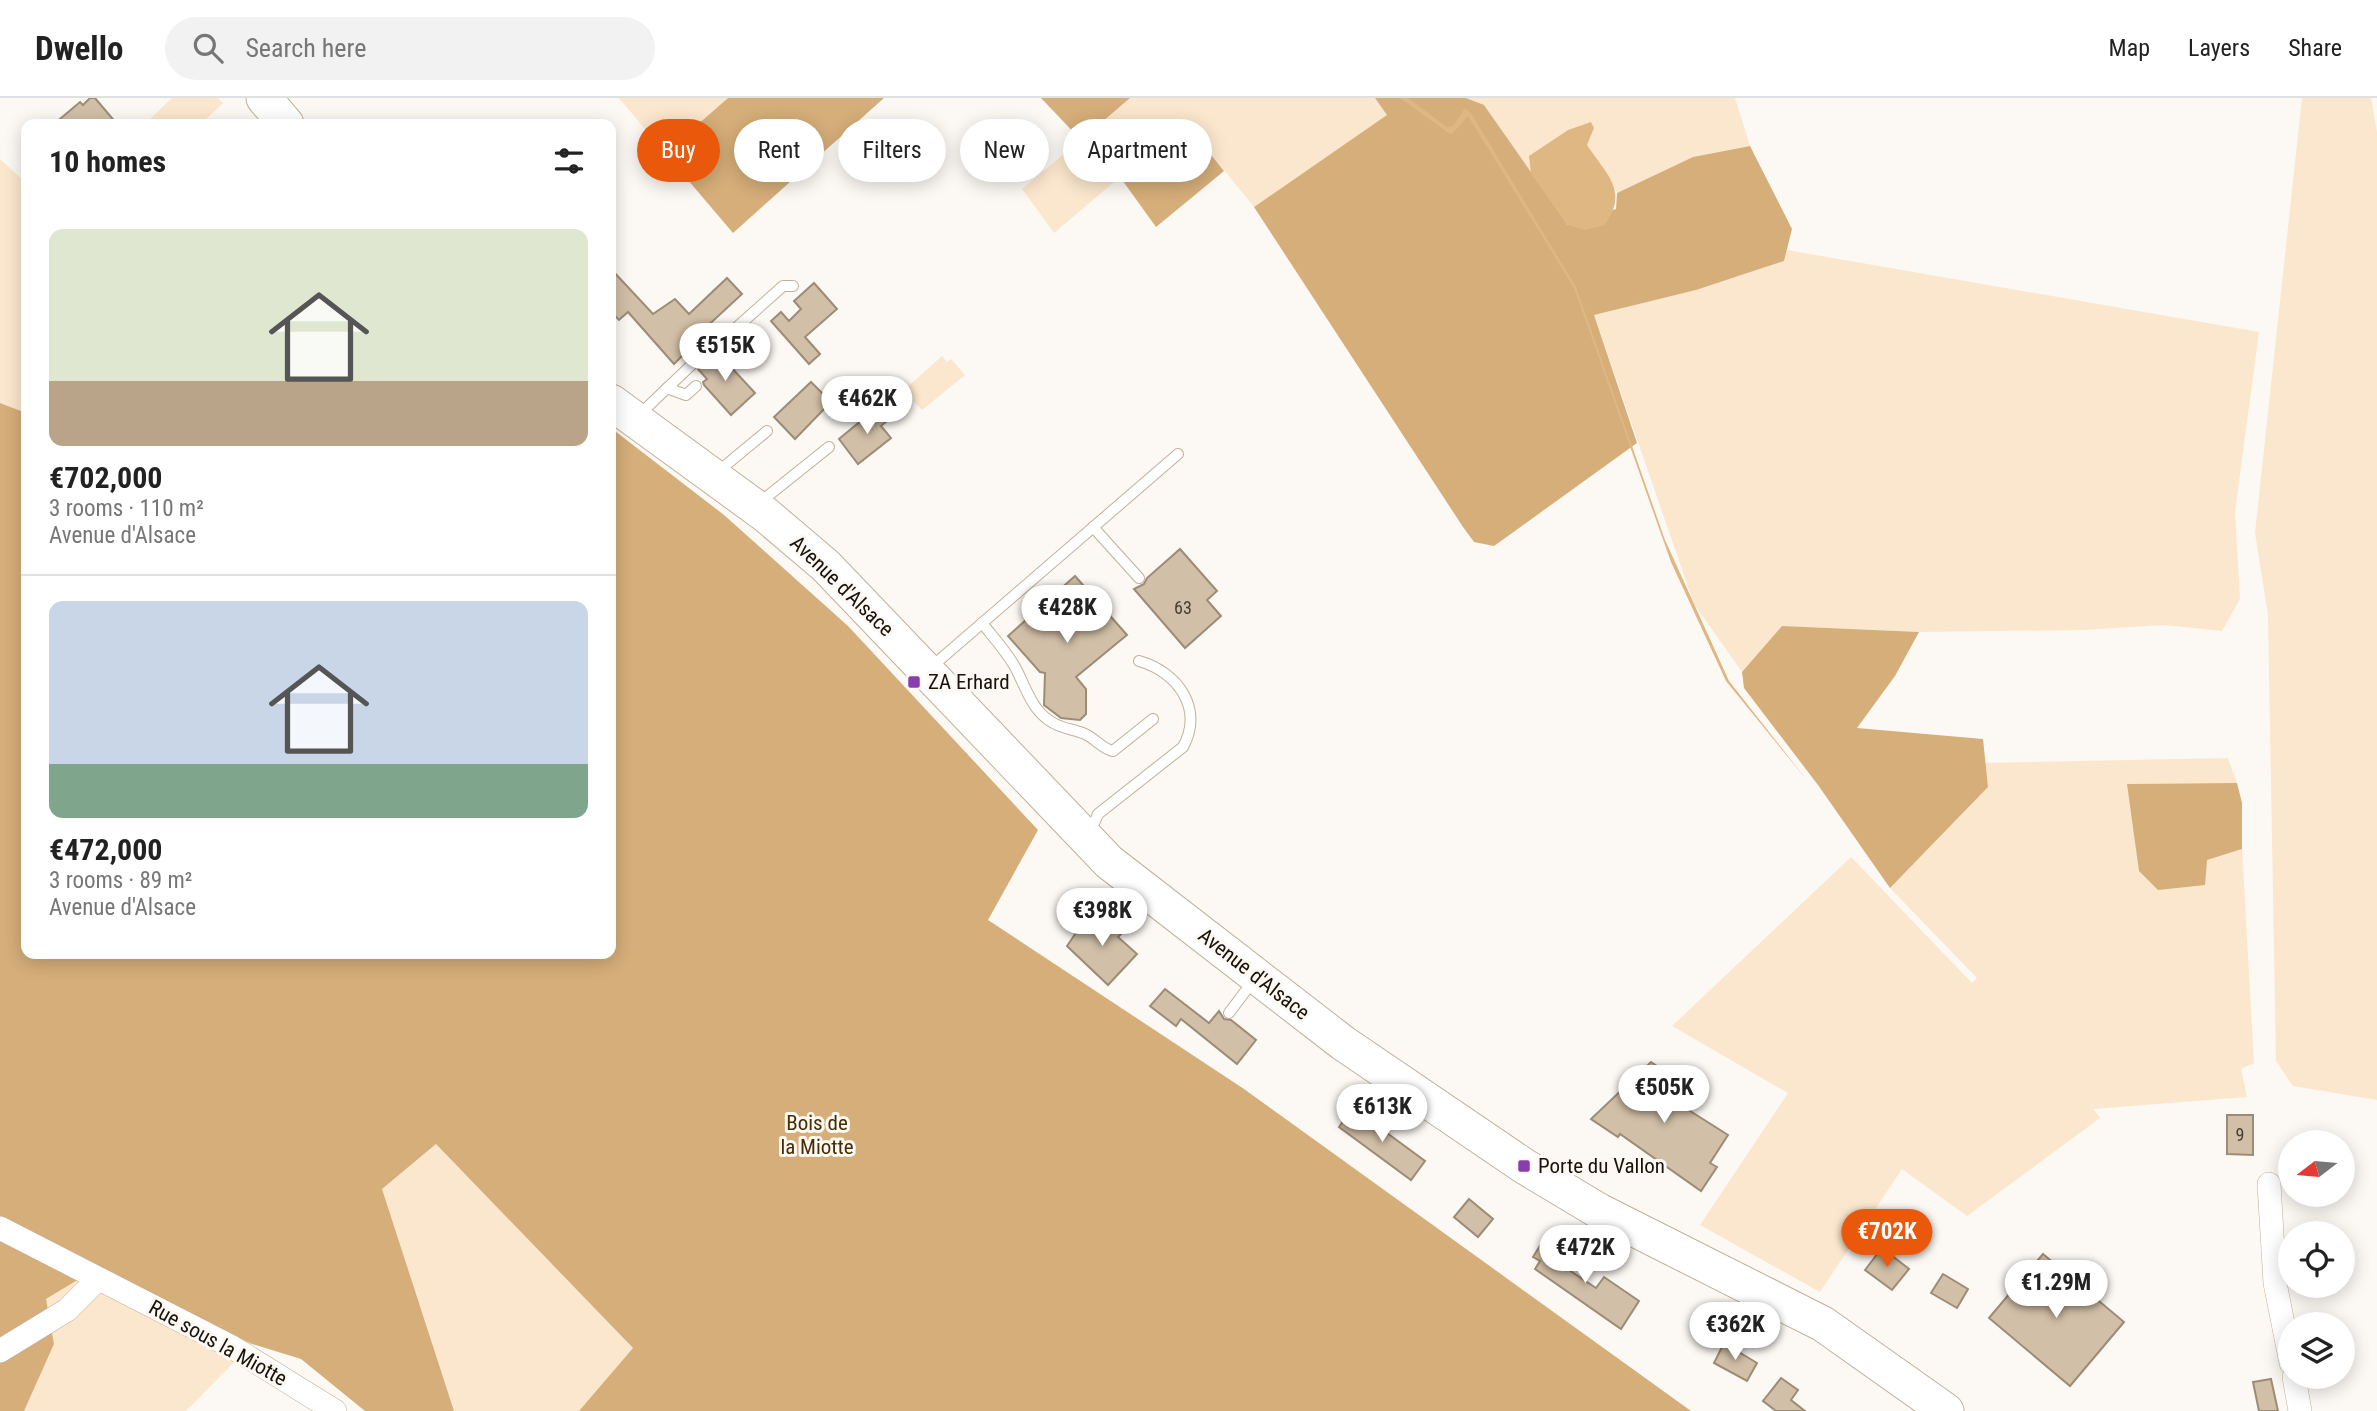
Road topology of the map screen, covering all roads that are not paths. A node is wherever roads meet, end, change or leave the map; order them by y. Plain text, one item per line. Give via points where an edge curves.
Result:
1 (264, 98) edge
2 (282, 119) edge
3 (793, 286) dead end
4 (696, 386) dead end
5 (667, 388) junction
6 (621, 413) edge
7 (767, 432) dead end
8 (829, 447) dead end
9 (1178, 454) dead end
10 (713, 476) junction
11 (754, 506) junction
12 (1093, 527) junction
13 (1139, 578) dead end
14 (982, 623) junction
15 (1139, 661) dead end
16 (927, 671) junction
17 (1153, 719) dead end
18 (1087, 839) junction
19 (1257, 976) junction
20 (1229, 1013) dead end
21 (2269, 1184) dead end
22 (0, 1228) edge
23 (98, 1279) junction
24 (2281, 1312) edge
25 (0, 1351) edge
26 (2296, 1389) edge
27 (335, 1411) edge
28 (1946, 1411) edge
29 (2300, 1411) edge

1 - 2 main road
3 - 5 lane via 783,286 726,332
4 - 5 lane via 686,395
5 - 6 lane
6 - 10 main road, Avenue d'Alsace
7 - 10 lane
8 - 11 lane
9 - 12 lane
10 - 11 main road, Avenue d'Alsace
11 - 16 main road, Avenue d'Alsace via 826,566
12 - 13 lane
12 - 14 lane
14 - 16 lane
14 - 17 lane via 1048,720 1084,733 1113,751
15 - 18 lane via 1156,666 1187,697 1189,737 1183,747 1098,814
16 - 18 main road, Avenue d'Alsace
18 - 19 main road, Avenue d'Alsace
19 - 20 lane
19 - 28 main road, Avenue d'Alsace via 1343,1043 1524,1166 1599,1211 1823,1324
21 - 24 street
22 - 23 street, Rue sous la Miotte
23 - 25 street via 67,1310
23 - 27 street, Rue sous la Miotte via 232,1347
26 - 29 street

